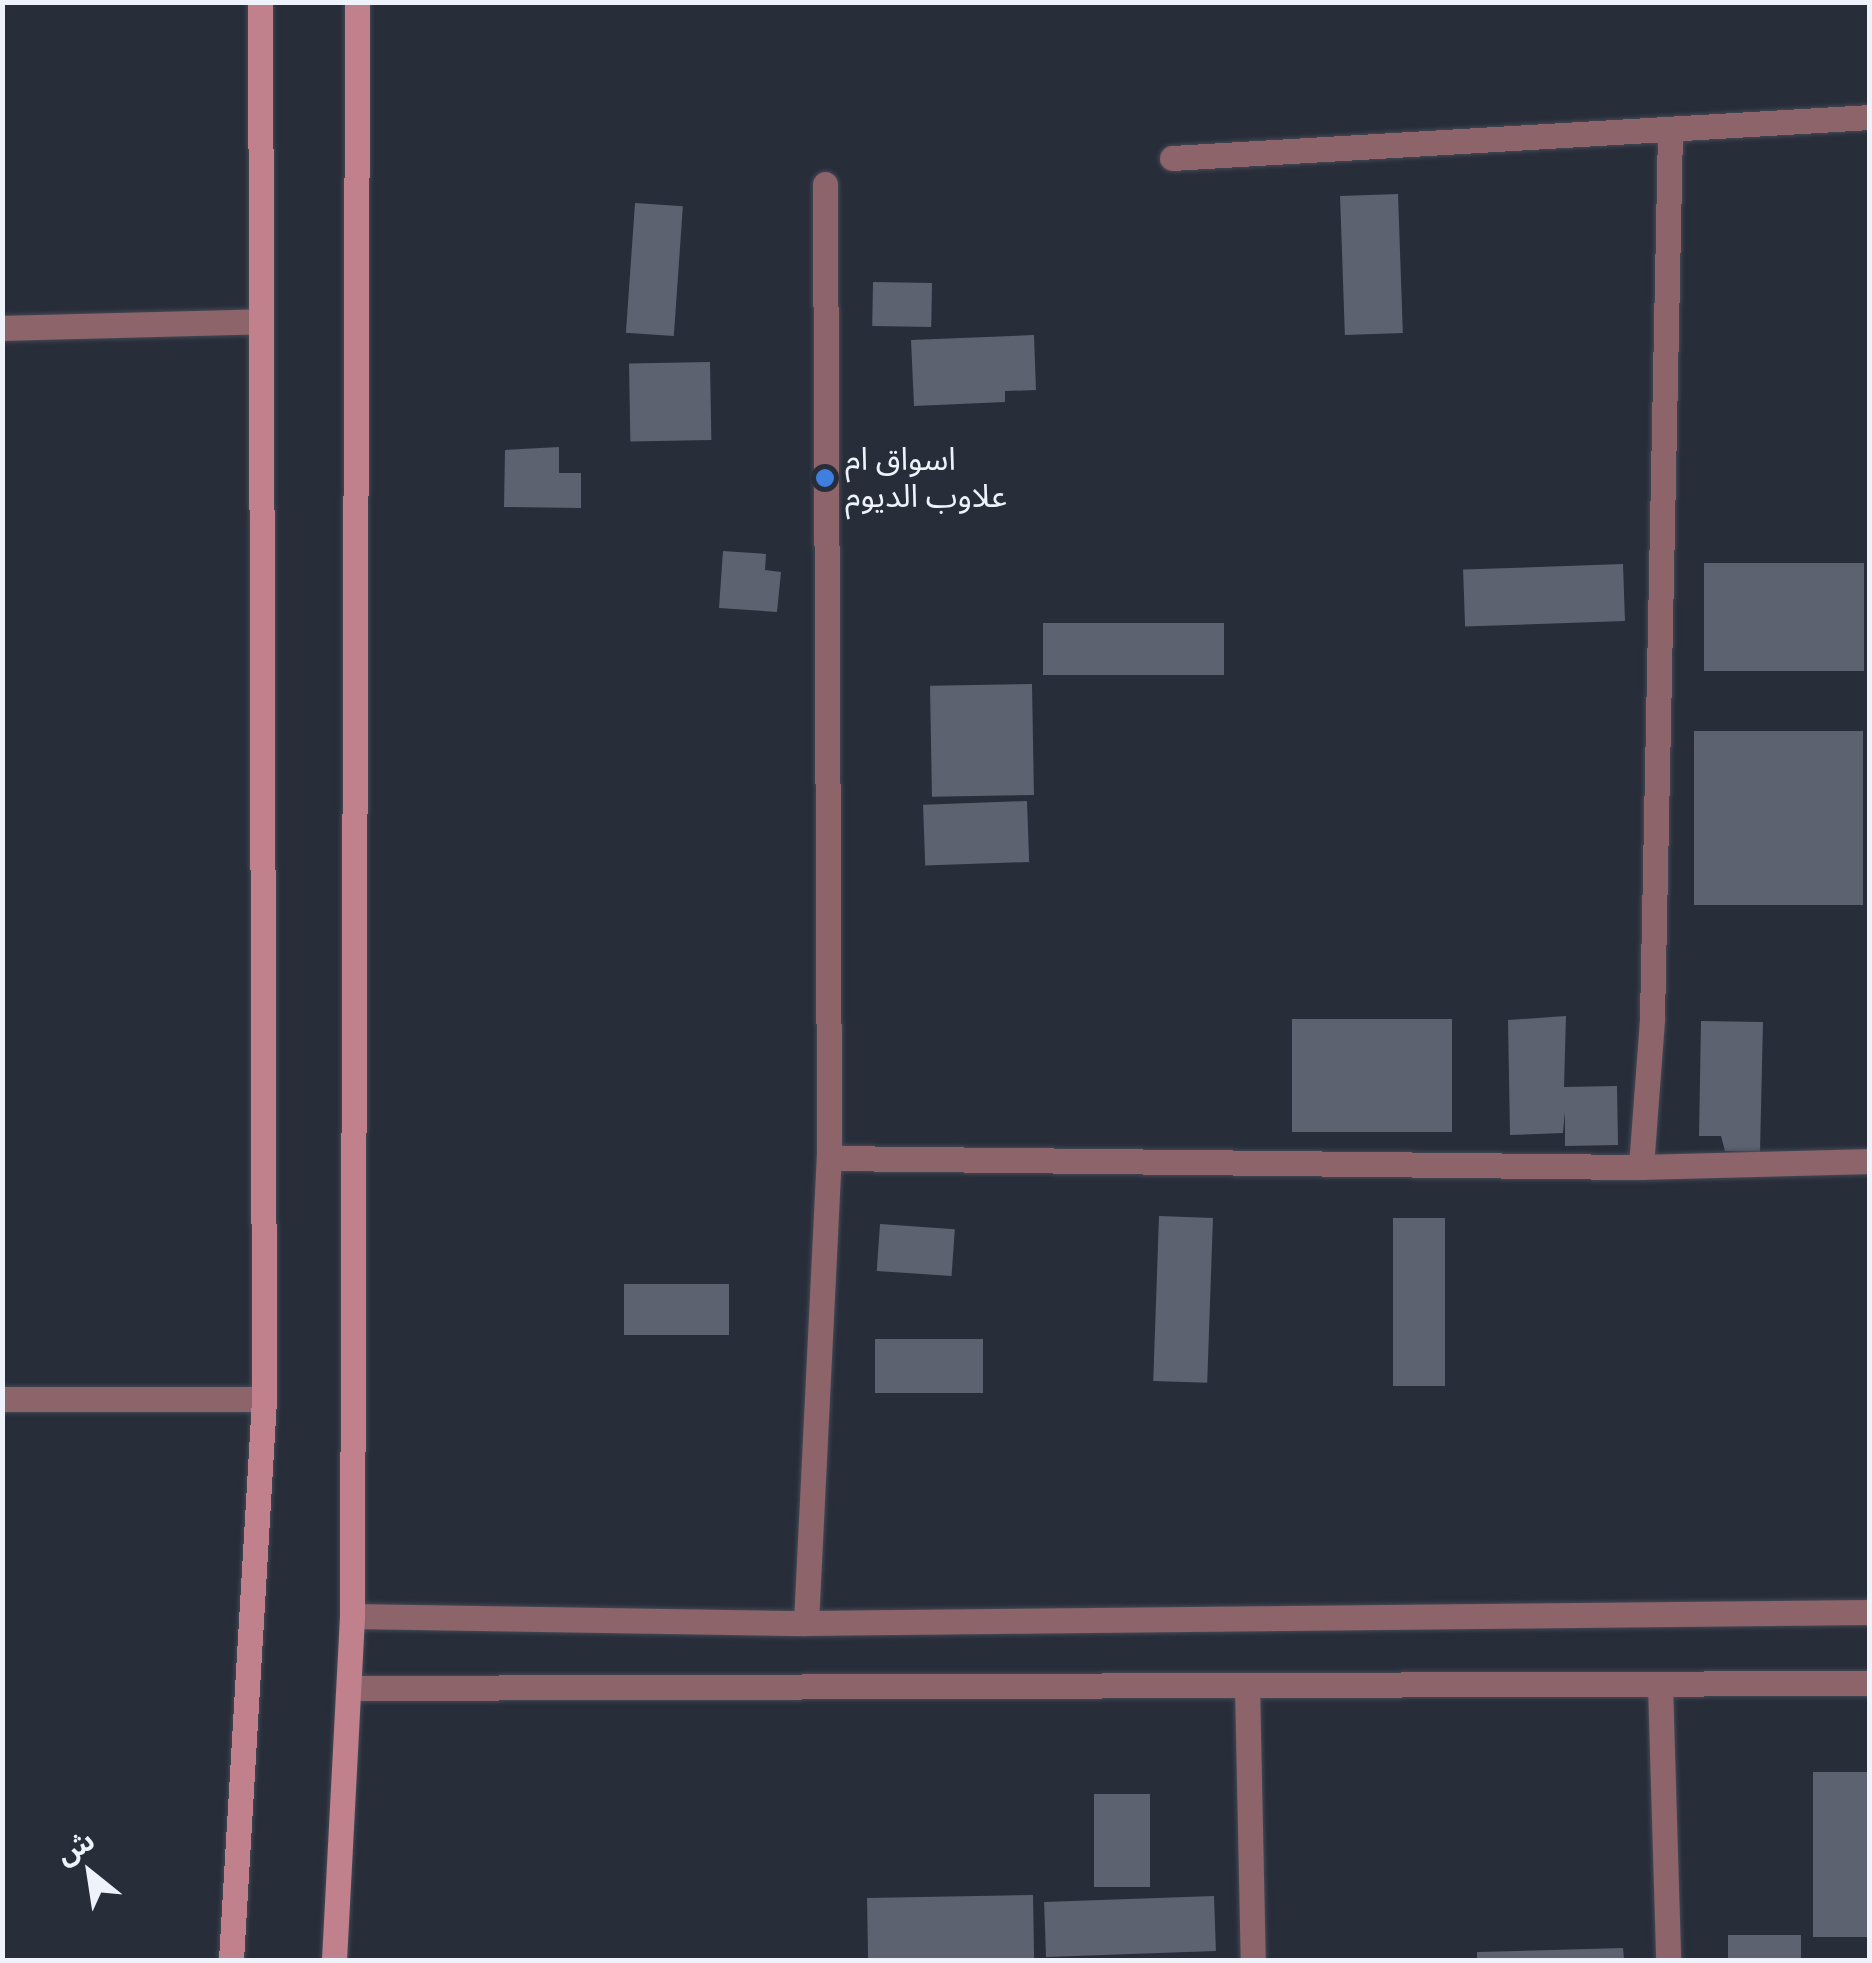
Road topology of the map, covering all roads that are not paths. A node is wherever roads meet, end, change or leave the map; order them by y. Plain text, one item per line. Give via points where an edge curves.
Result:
1 (260, 2) edge
2 (358, 2) edge
3 (1870, 118) edge
4 (1670, 130) junction
5 (1172, 158) dead end
6 (825, 184) dead end
7 (260, 321) junction
8 (2, 328) edge
9 (829, 1158) junction
10 (1870, 1161) edge
11 (1641, 1167) junction
12 (2, 1399) edge
13 (264, 1399) junction
14 (1870, 1612) edge
15 (352, 1616) junction
16 (806, 1622) junction
17 (1870, 1683) edge
18 (1247, 1684) junction
19 (1660, 1684) junction
20 (350, 1688) junction
21 (232, 1960) edge
22 (334, 1960) edge
23 (1253, 1960) edge
24 (1668, 1960) edge

1 - 7 main road
2 - 15 main road
3 - 4 street
4 - 5 street
4 - 11 street via 1652,1020
6 - 9 street
7 - 8 street
7 - 13 main road
9 - 11 street
9 - 16 street
10 - 11 street
12 - 13 street
13 - 21 main road
14 - 16 street
15 - 16 street
15 - 20 main road
17 - 19 street
18 - 19 street
18 - 20 street
18 - 23 street
19 - 24 street
20 - 22 main road

